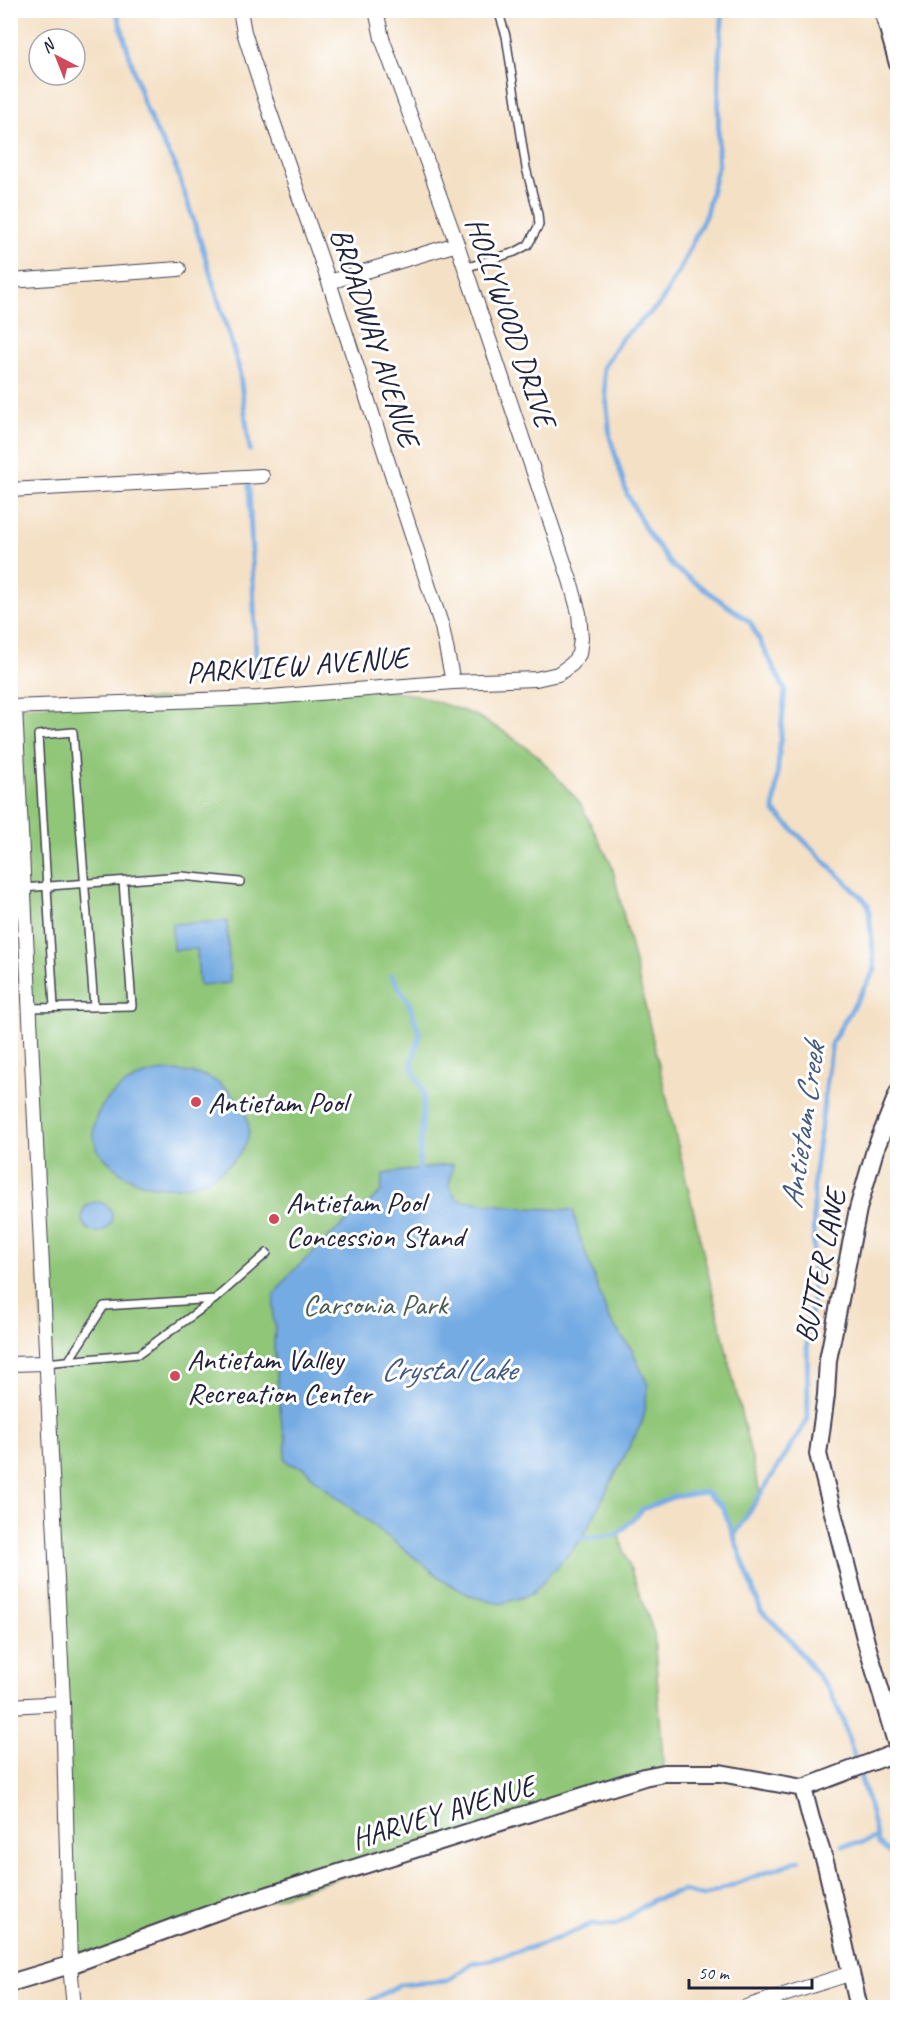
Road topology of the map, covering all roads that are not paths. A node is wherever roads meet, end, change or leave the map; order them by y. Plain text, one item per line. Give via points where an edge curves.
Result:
1 (240, 10) edge
2 (376, 10) edge
3 (498, 10) edge
4 (883, 10) edge
5 (897, 64) edge
6 (457, 244) junction
7 (465, 268) junction
8 (178, 269) dead end
9 (10, 281) edge
10 (329, 282) junction
11 (262, 476) dead end
12 (10, 490) edge
13 (579, 654) joint
14 (453, 682) junction
15 (13, 707) edge
16 (123, 881) junction
17 (240, 882) dead end
18 (84, 885) junction
19 (47, 886) junction
20 (23, 888) junction
21 (54, 1007) junction
22 (94, 1007) junction
23 (29, 1008) junction
24 (897, 1094) edge
25 (267, 1253) dead end
26 (215, 1299) junction
27 (69, 1360) junction
28 (45, 1363) junction
29 (10, 1364) edge
30 (63, 1703) junction
31 (10, 1706) edge
32 (897, 1751) edge
33 (803, 1788) junction
34 (70, 1965) junction
35 (852, 1973) junction
36 (10, 1983) edge
37 (74, 2007) edge
38 (743, 2007) edge
39 (859, 2007) edge

1 - 10 street, BROADWAY AVENUE via 266,101
2 - 6 street, HOLLYWOOD DRIVE via 382,38
3 - 7 lane via 539,225 528,245
4 - 5 street
6 - 7 street, HOLLYWOOD DRIVE
6 - 10 street
7 - 13 street, HOLLYWOOD DRIVE via 570,580 579,613
8 - 9 street
10 - 14 street, BROADWAY AVENUE via 442,627
11 - 12 street
13 - 14 street, PARKVIEW AVENUE via 558,674 536,679
14 - 15 street, PARKVIEW AVENUE via 258,698
15 - 20 street
16 - 17 lane via 182,876
16 - 18 lane
16 - 22 lane via 132,1006
18 - 19 lane
18 - 19 lane via 73,732 38,735
18 - 22 lane
19 - 20 lane
19 - 21 lane
20 - 23 street
21 - 22 lane
21 - 23 lane
23 - 28 street
24 - 32 street, BUTTER LANE via 858,1209 828,1360 818,1454
25 - 26 lane
26 - 27 lane via 139,1354
26 - 27 lane via 104,1306
27 - 28 lane
28 - 29 street
28 - 30 street
30 - 31 street
30 - 34 street
32 - 33 street, HARVEY AVENUE
33 - 34 street, HARVEY AVENUE via 720,1773 680,1772 644,1777 221,1910
33 - 35 street
34 - 36 street, HARVEY AVENUE
34 - 37 street
35 - 38 street
35 - 39 street

